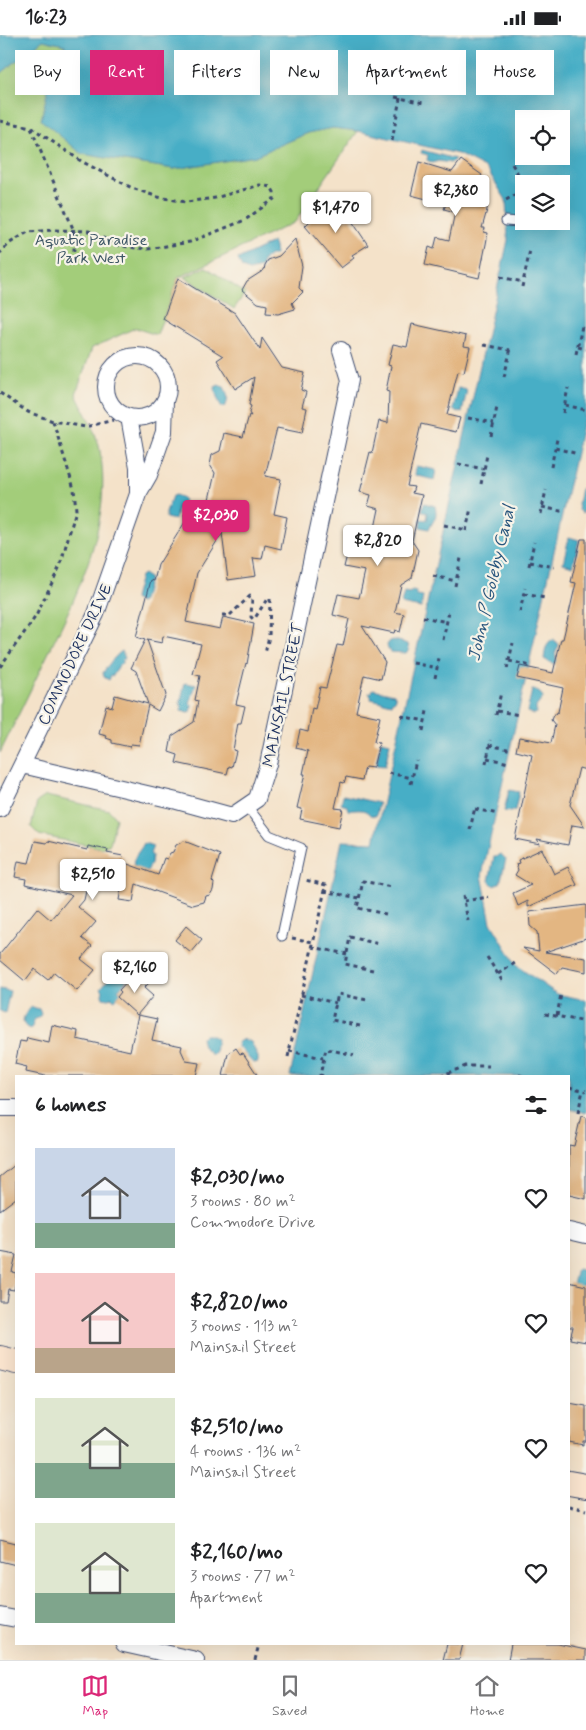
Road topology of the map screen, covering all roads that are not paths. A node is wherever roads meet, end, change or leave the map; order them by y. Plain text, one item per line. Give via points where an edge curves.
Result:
1 (506, 221) dead end
2 (515, 222) edge
3 (341, 350) dead end
4 (165, 400) junction
5 (128, 417) junction
6 (138, 494) junction
7 (22, 765) junction
8 (246, 805) junction
9 (0, 809) edge
10 (282, 936) road end
11 (0, 1108) edge
12 (15, 1108) edge
13 (570, 1231) edge
14 (586, 1235) edge
15 (0, 1358) edge
16 (15, 1362) edge
17 (570, 1483) edge
18 (586, 1486) edge
19 (0, 1616) edge
20 (15, 1619) edge
21 (128, 1645) edge
22 (196, 1660) edge

1 - 2 lane
3 - 8 street, MAINSAIL STREET via 350,380 268,764 257,799
4 - 5 street via 146,417
4 - 5 street via 168,381 158,364 140,356 122,360 108,374 107,394 118,412
4 - 6 street, COMMODORE DRIVE via 164,432 149,475
5 - 6 street, COMMODORE DRIVE via 138,467
6 - 7 street, COMMODORE DRIVE via 96,615
7 - 8 street, MAINSAIL STREET via 232,816
7 - 9 street, COMMODORE DRIVE
8 - 10 lane via 269,835 301,848
11 - 12 street
13 - 14 street
15 - 16 street
17 - 18 street
19 - 20 street
21 - 22 street

